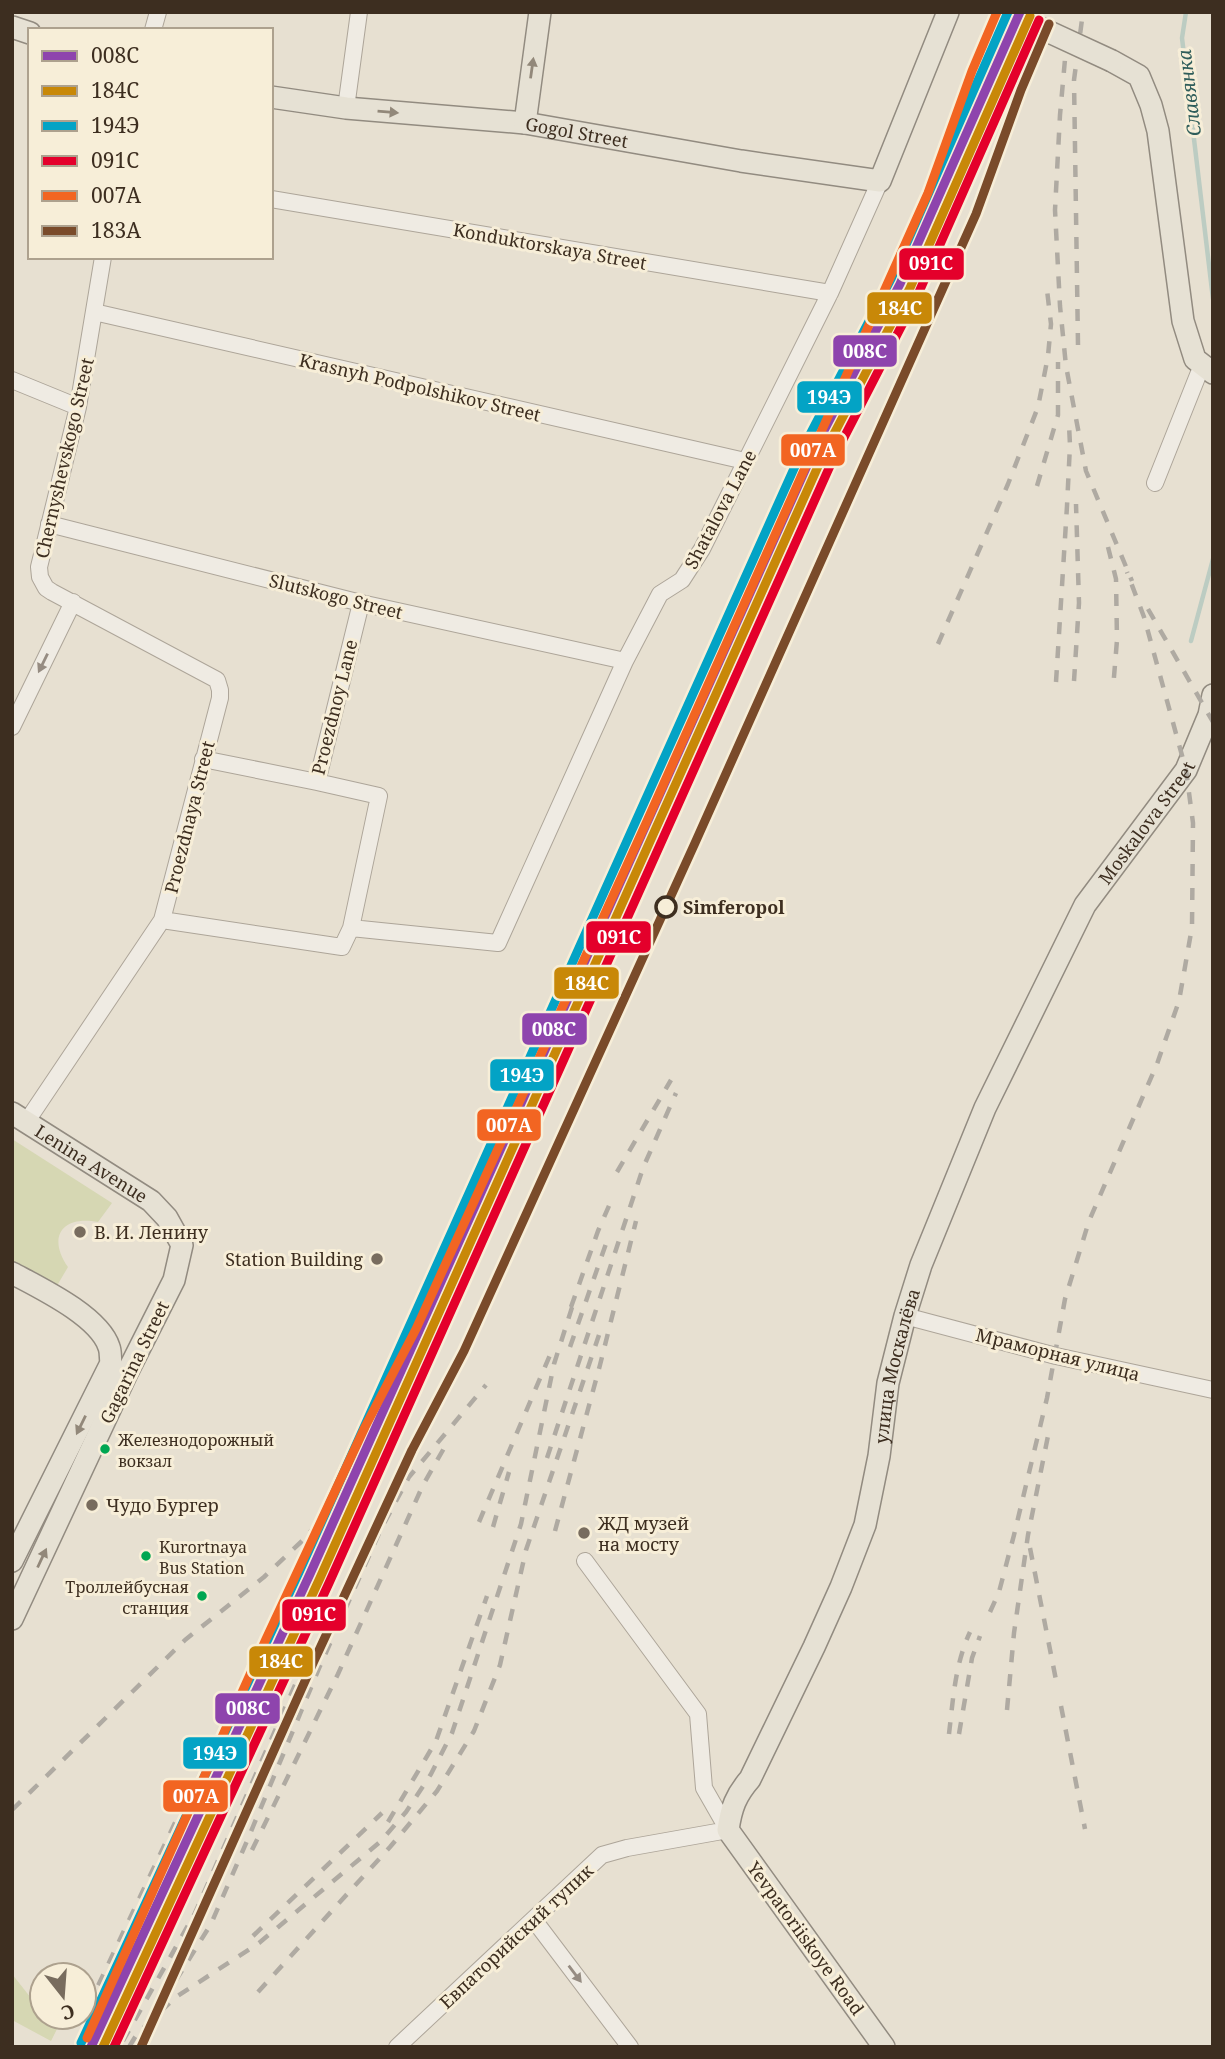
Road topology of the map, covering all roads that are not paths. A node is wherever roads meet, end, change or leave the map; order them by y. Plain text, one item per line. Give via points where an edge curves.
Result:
1 (359, 12) edge
2 (540, 12) edge
3 (948, 12) edge
4 (1006, 12) edge
5 (273, 97) edge
6 (346, 108) junction
7 (524, 123) junction
8 (880, 181) junction
9 (273, 199) edge
10 (103, 259) edge
11 (830, 293) junction
12 (94, 312) junction
13 (1207, 369) edge
14 (12, 380) edge
15 (78, 407) junction
16 (745, 461) junction
17 (1155, 483) dead end
18 (49, 524) junction
19 (40, 577) joint
20 (73, 602) junction
21 (361, 603) junction
22 (625, 661) junction
23 (1213, 695) edge
24 (12, 727) edge
25 (203, 759) junction
26 (317, 782) junction
27 (162, 920) junction
28 (351, 928) junction
29 (19, 1117) edge
30 (167, 1218) joint
31 (12, 1273) edge
32 (905, 1316) junction
33 (1213, 1390) edge
34 (12, 1561) edge
35 (585, 1561) dead end
36 (12, 1619) edge
37 (728, 1830) junction
38 (534, 1920) junction
39 (878, 2045) edge
40 (397, 2047) edge
41 (630, 2047) edge

1 - 6 street
7 -> 2 main road
3 - 8 main road
4 - 13 main road, bridge via 1139,76 1158,131 1183,321 1195,359
5 - 6 main road, Gogol Street
6 -> 7 main road, Gogol Street
7 - 8 main road, Gogol Street
8 - 11 street, Shatalova Lane
9 - 11 street, Konduktorskaya Street
10 - 12 street, Chernyshevskogo Street
11 - 16 street, Shatalova Lane
12 - 15 street, Chernyshevskogo Street
12 - 16 street, Krasnyh Podpolshikov Street
13 - 17 street
14 - 15 street
15 - 18 street, Chernyshevskogo Street
16 - 22 street, Shatalova Lane via 702,549 682,580 660,594
18 - 19 street, Chernyshevskogo Street
18 - 21 street, Slutskogo Street
19 - 20 street, Proezdnaya Street via 46,588
20 -> 24 street
20 - 25 street, Proezdnaya Street via 217,680 220,698
21 - 22 street, Slutskogo Street
21 - 26 street, Proezdnoy Lane
22 - 28 street, Shatalova Lane via 498,943
23 - 32 main road, Moskalova Street via 1186,770 1084,905 985,1108
25 - 26 street, Proezdnoy Lane
25 - 27 street, Proezdnaya Street
26 - 28 street via 379,796
27 - 28 street via 342,947
27 - 29 street, Proezdnaya Street
29 - 30 main road, Lenina Avenue via 133,1188
36 -> 30 main road, Gagarina Street via 174,1280 182,1245
31 -> 34 main road, Gagarina Street via 85,1316 109,1348 111,1363
32 - 33 street, Мраморная улица via 1056,1356
32 - 37 main road, улица Москалёва via 888,1382 865,1525 814,1647 750,1779 738,1792
35 - 37 street via 698,1714 704,1788
37 - 38 street, Евпаторийский тупик via 602,1855
37 - 39 main road, Yevpatoriiskoye Road
38 - 40 street, Евпаторийский тупик
38 -> 41 street

